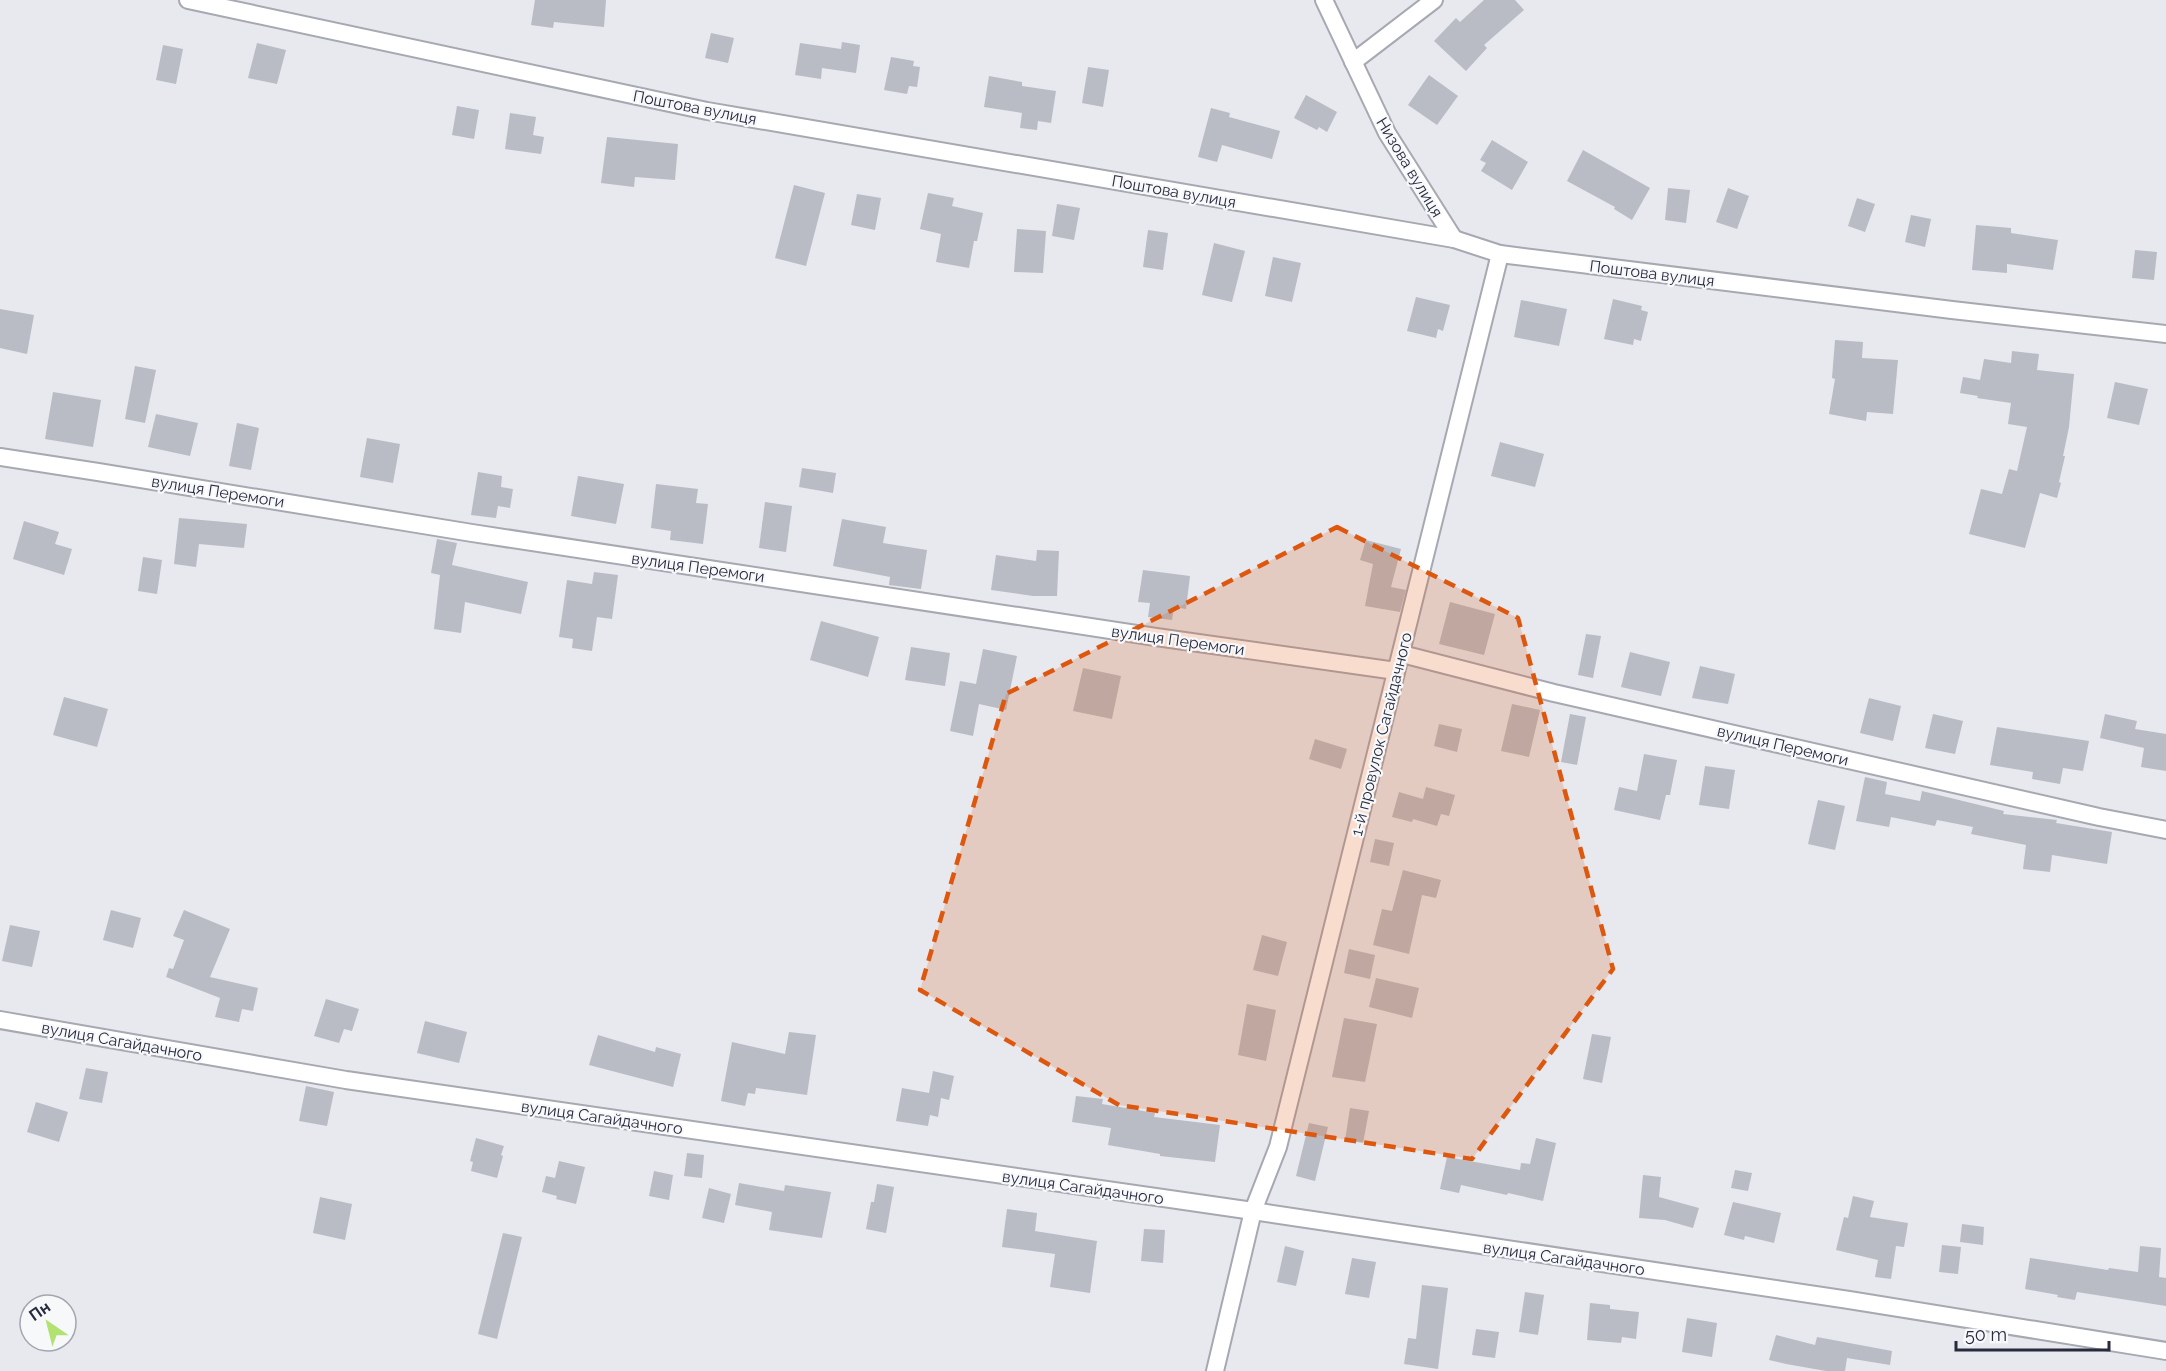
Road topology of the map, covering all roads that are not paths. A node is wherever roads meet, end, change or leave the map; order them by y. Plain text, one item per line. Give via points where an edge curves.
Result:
1 (188, 0) edge
2 (1324, 0) edge
3 (1434, 0) edge
4 (1353, 62) junction
5 (1454, 238) junction
6 (1500, 254) junction
7 (2166, 334) edge
8 (0, 457) edge
9 (1402, 654) junction
10 (1396, 671) junction
11 (2166, 830) edge
12 (0, 1020) edge
13 (1253, 1211) junction
14 (2166, 1352) edge
15 (1215, 1371) edge

1 - 5 street, Поштова вулиця via 707,111
2 - 4 street, Низова вулиця
3 - 4 street
4 - 5 street, Низова вулиця via 1387,134
5 - 6 street, Поштова вулиця
6 - 7 street, Поштова вулиця
6 - 9 street, 1-й провулок Сагайдачного
8 - 10 street, вулиця Перемоги via 472,533
9 - 10 street, 1-й провулок Сагайдачного
9 - 11 street, вулиця Перемоги via 1566,695
10 - 13 street, 1-й провулок Сагайдачного via 1278,1147
12 - 13 street, вулиця Сагайдачного via 346,1080
13 - 14 street, вулиця Сагайдачного
13 - 15 street, 1-й провулок Сагайдачного

